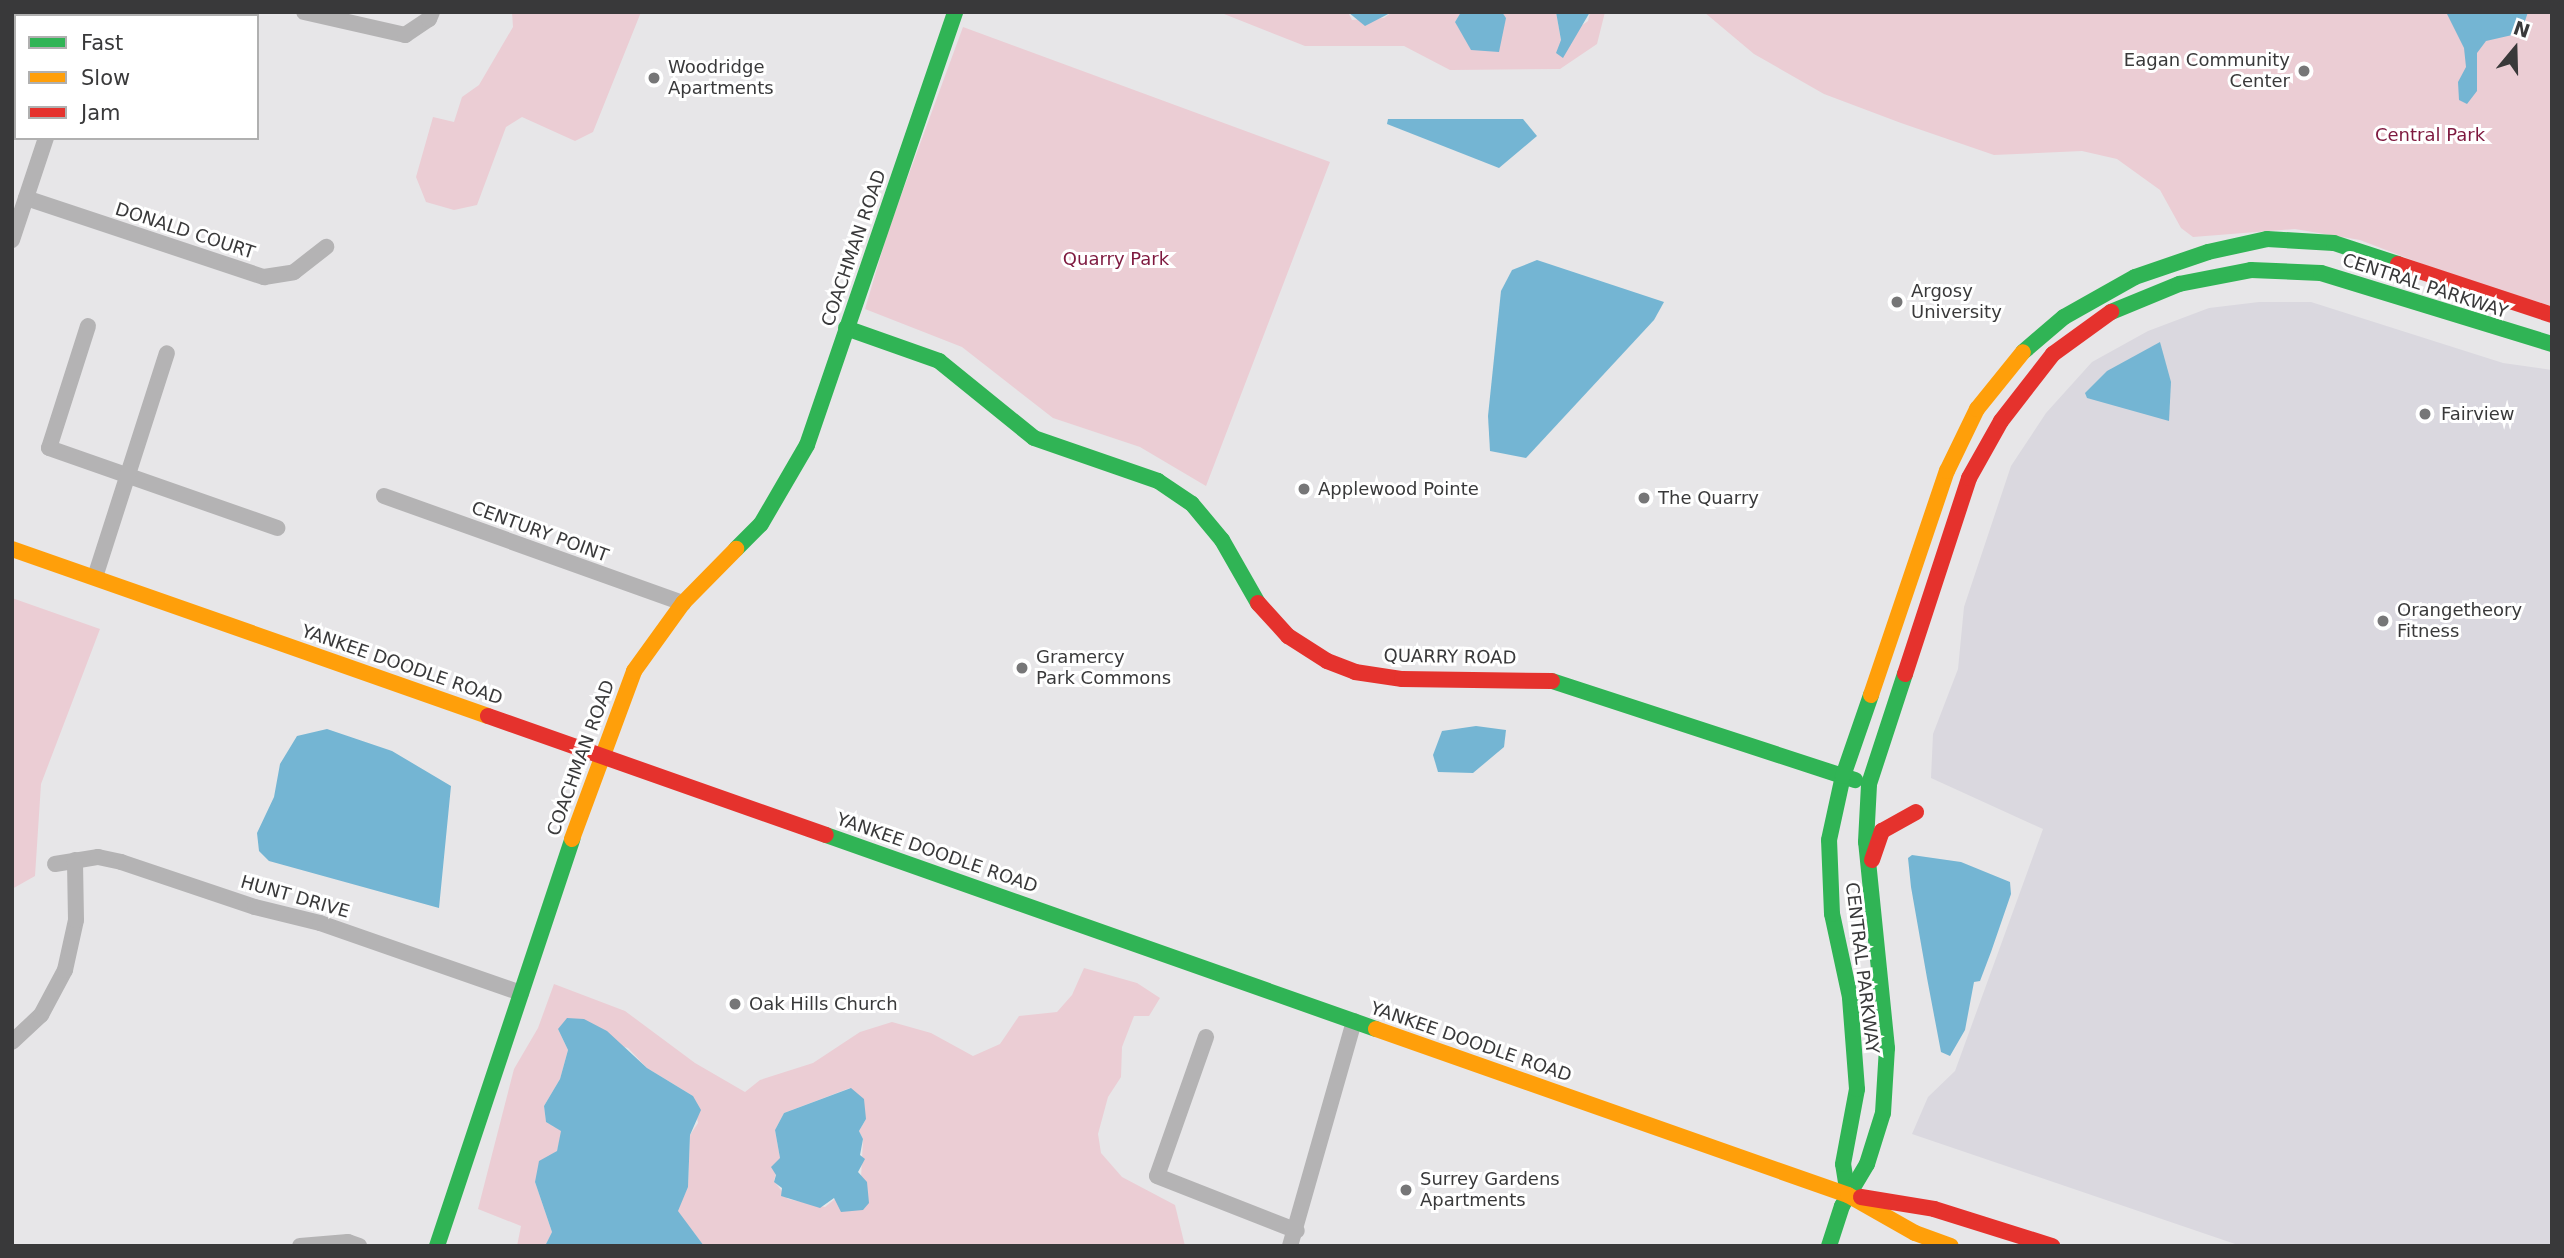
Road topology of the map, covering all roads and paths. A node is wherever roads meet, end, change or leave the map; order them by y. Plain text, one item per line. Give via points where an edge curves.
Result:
1 (304, 12) edge
2 (432, 12) edge
3 (955, 12) edge
4 (45, 140) edge
5 (26, 198) junction
6 (12, 240) edge
7 (326, 247) dead end
8 (2552, 314) edge
9 (88, 326) dead end
10 (846, 328) junction
11 (2552, 344) edge
12 (167, 353) dead end
13 (129, 476) junction
14 (384, 496) dead end
15 (277, 528) dead end
16 (12, 549) edge
17 (94, 577) junction
18 (683, 603) junction
19 (600, 754) junction
20 (1843, 776) junction
21 (1869, 784) junction
22 (1916, 812) dead end
23 (75, 860) junction
24 (55, 863) dead end
25 (1869, 874) junction
26 (521, 993) junction
27 (1354, 1020) junction
28 (1206, 1037) dead end
29 (12, 1042) edge
30 (1848, 1195) junction
31 (1293, 1238) edge
32 (300, 1246) edge
33 (359, 1246) edge
34 (437, 1246) edge
35 (1829, 1246) edge
36 (1951, 1246) edge
37 (2052, 1246) edge

1 - 2 street via 405,35
3 - 10 street, COACHMAN ROAD
4 - 5 street
5 - 6 street
5 - 7 street, DONALD COURT via 264,277 294,272
8 - 20 street, CENTRAL PARKWAY via 2333,243 2267,239 2208,251 2135,277 2064,317 2023,352 1977,409 1947,471
9 - 13 street via 49,448
10 - 18 street, COACHMAN ROAD via 807,445 761,524
10 - 20 street, QUARRY ROAD via 939,360 1034,438 1121,466 1170,489 1192,505 1222,540 1259,605 1288,636 1327,661 1355,672 1402,679 1545,679
11 - 21 street, CENTRAL PARKWAY via 2321,273 2240,272 2179,284 2099,317 2053,354 2001,421 1969,478
12 - 13 street via 129,460
13 - 15 street
13 - 17 street
14 - 18 street, CENTURY POINT
16 - 17 street, YANKEE DOODLE ROAD
17 - 19 street, YANKEE DOODLE ROAD
18 - 19 street, COACHMAN ROAD via 634,671
19 - 26 street, COACHMAN ROAD
19 - 27 street, YANKEE DOODLE ROAD
20 - 21 street, QUARRY ROAD
20 - 30 street, CENTRAL PARKWAY via 1829,841 1832,914 1850,997 1857,1090 1843,1164
21 - 25 street, CENTRAL PARKWAY
22 - 25 street via 1882,831
23 - 24 street, HUNT DRIVE
23 - 26 street, HUNT DRIVE via 97,857 121,862 320,923
23 - 29 street via 76,920 65,970 41,1015
25 - 30 street, CENTRAL PARKWAY via 1887,1048 1884,1113 1867,1164
26 - 34 street, COACHMAN ROAD
27 - 30 street, YANKEE DOODLE ROAD
27 - 31 street
28 - 31 street via 1157,1176
30 - 35 street
30 - 36 street, YANKEE DOODLE ROAD via 1915,1233
30 - 37 street, YANKEE DOODLE ROAD via 1934,1209
32 - 33 street via 348,1242

